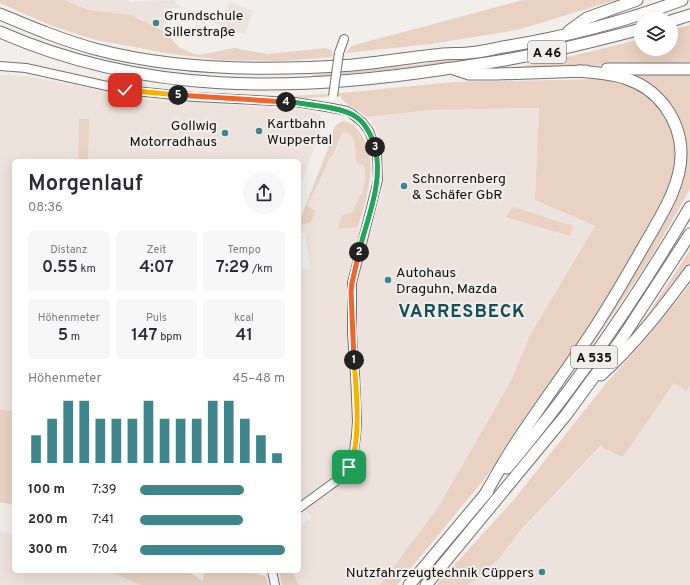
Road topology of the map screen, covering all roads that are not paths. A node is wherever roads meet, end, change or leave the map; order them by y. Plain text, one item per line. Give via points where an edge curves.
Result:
1 (636, 0) edge
2 (682, 0) edge
3 (0, 14) edge
4 (690, 15) edge
5 (678, 19) edge
6 (634, 31) edge
7 (0, 32) edge
8 (564, 34) junction
9 (344, 39) dead end
10 (0, 66) edge
11 (452, 68) junction
12 (690, 69) edge
13 (579, 71) junction
14 (332, 108) junction
15 (690, 207) edge
16 (690, 234) edge
17 (689, 272) edge
18 (585, 391) junction
19 (484, 496) junction
20 (301, 506) edge
21 (272, 573) edge
22 (275, 585) edge
23 (409, 585) edge
24 (426, 585) edge

1 - 8 highway via 587,18
2 - 8 highway, A 46
3 - 8 highway, A 46 via 59,38 97,49 134,57 223,68 284,68 381,62 468,53
4 - 5 highway
6 - 11 highway, A 46 via 526,56
7 - 11 highway, A 46 via 94,65 190,81 245,85 308,84 348,82
9 - 14 street, bridge via 339,53
10 - 14 street via 26,68 125,90 194,97 295,102
11 - 13 highway via 469,74
12 - 13 highway
13 - 19 highway via 626,78 655,95 667,109 677,130 681,153 679,171 660,217 628,273 593,331 515,444
14 - 20 street via 352,114 366,126 373,138 378,160 376,190 352,283 356,436 353,458 343,474
15 - 19 highway, A 535 via 625,312 589,364
16 - 18 highway, A 535
17 - 18 highway via 642,334
18 - 24 highway, A 535
19 - 23 highway, A 535
21 - 22 street

